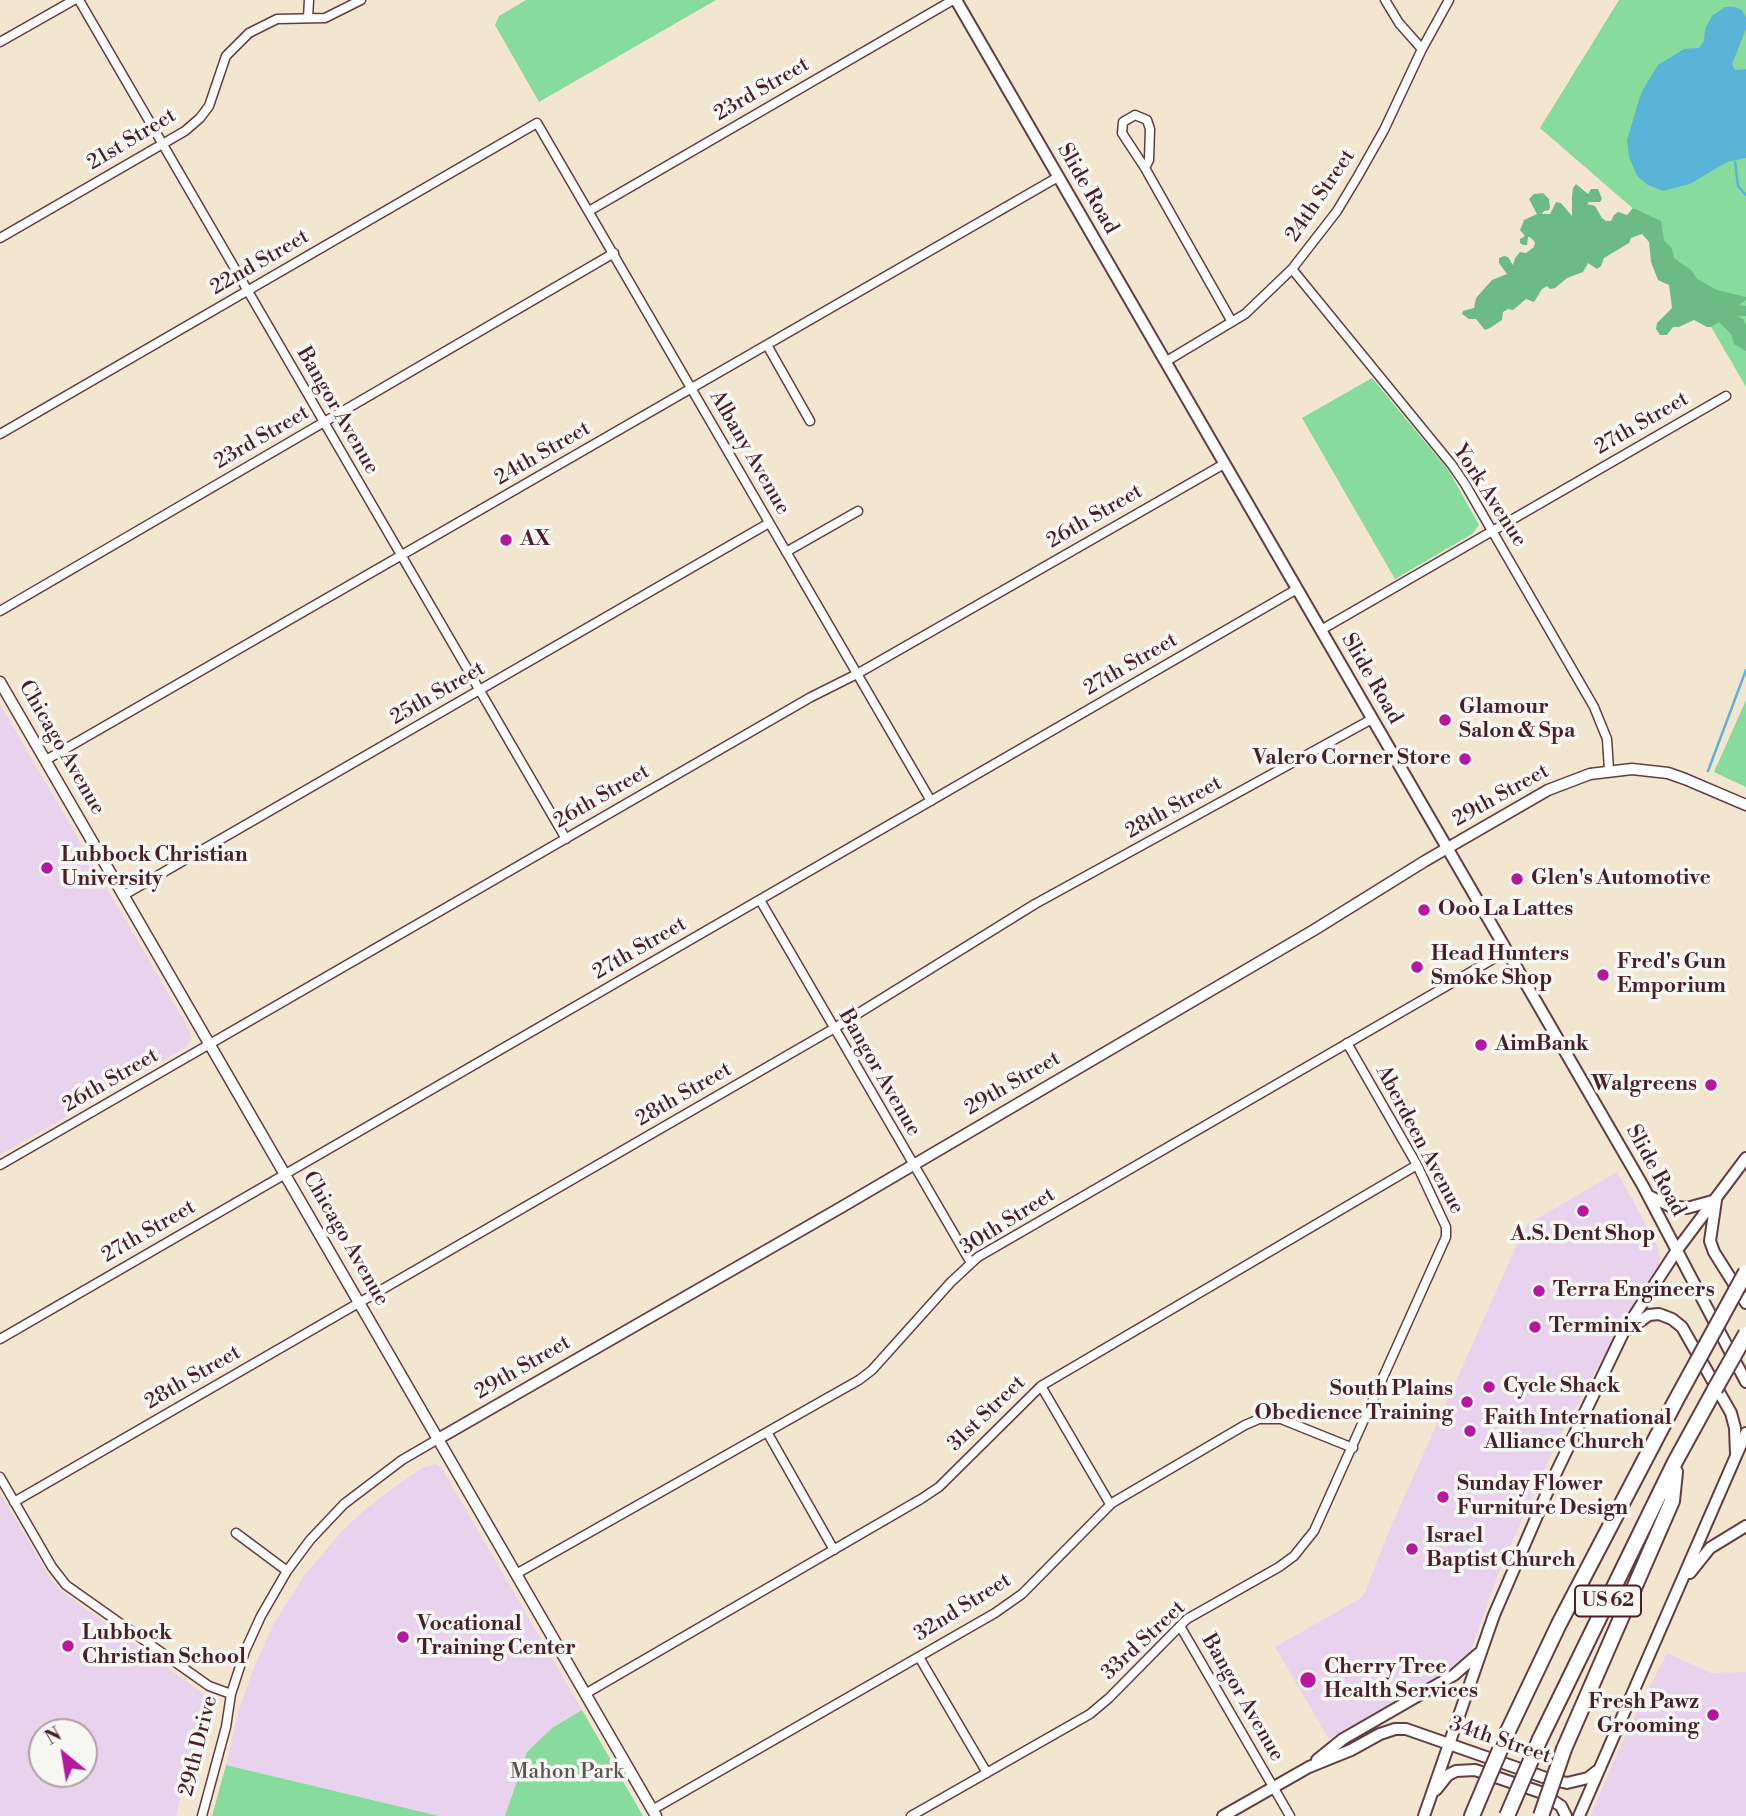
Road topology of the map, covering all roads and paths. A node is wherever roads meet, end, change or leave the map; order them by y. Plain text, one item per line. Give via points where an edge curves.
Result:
1 (74, 0) edge
2 (79, 0) edge
3 (309, 0) edge
4 (361, 0) edge
5 (955, 0) edge
6 (1385, 0) edge
7 (1449, 0) edge
8 (308, 18) junction
9 (0, 43) edge
10 (1422, 49) junction
11 (537, 123) joint
12 (163, 144) junction
13 (1145, 168) junction
14 (1058, 177) junction
15 (589, 211) junction
16 (0, 238) edge
17 (614, 253) junction
18 (1292, 269) junction
19 (247, 291) junction
20 (1232, 322) junction
21 (766, 345) junction
22 (1165, 362) junction
23 (692, 388) junction
24 (1726, 396) dead end
25 (810, 421) dead end
26 (324, 422) junction
27 (0, 434) edge
28 (1224, 464) junction
29 (858, 511) dead end
30 (769, 523) junction
31 (1492, 530) junction
32 (786, 552) junction
33 (401, 556) junction
34 (1297, 589) junction
35 (0, 611) edge
36 (1321, 630) junction
37 (857, 674) junction
38 (0, 681) edge
39 (479, 690) junction
40 (1372, 719) junction
41 (46, 760) junction
42 (1609, 770) junction
43 (930, 801) junction
44 (1746, 805) edge
45 (566, 839) junction
46 (1447, 848) junction
47 (124, 895) junction
48 (760, 900) junction
49 (1507, 951) junction
50 (833, 1029) junction
51 (1347, 1043) junction
52 (210, 1044) junction
53 (1746, 1158) edge
54 (0, 1165) edge
55 (912, 1165) junction
56 (1417, 1165) junction
57 (285, 1173) junction
58 (1649, 1196) junction
59 (1716, 1200) junction
60 (1677, 1250) junction
61 (971, 1262) junction
62 (1746, 1272) edge
63 (360, 1303) junction
64 (1746, 1303) edge
65 (1623, 1334) junction
66 (1746, 1334) edge
67 (0, 1339) edge
68 (1746, 1382) edge
69 (1041, 1386) junction
70 (766, 1432) junction
71 (1746, 1433) edge
72 (438, 1438) junction
73 (1353, 1448) junction
74 (1736, 1456) junction
75 (1675, 1462) junction
76 (0, 1477) edge
77 (14, 1502) junction
78 (1110, 1504) junction
79 (1746, 1526) edge
80 (236, 1533) dead end
81 (834, 1550) junction
82 (287, 1571) junction
83 (516, 1574) junction
84 (1678, 1588) junction
85 (1180, 1626) junction
86 (1481, 1650) junction
87 (919, 1657) junction
88 (585, 1693) junction
89 (231, 1694) junction
90 (1448, 1743) junction
91 (1309, 1767) junction
92 (1599, 1769) junction
93 (987, 1773) junction
94 (1274, 1787) junction
95 (1429, 1802) junction
96 (1475, 1810) edge
97 (654, 1813) edge
98 (202, 1816) edge
99 (911, 1816) edge
100 (1223, 1816) edge
101 (1290, 1816) edge
102 (1424, 1816) edge
103 (1507, 1816) edge
104 (1541, 1816) edge
105 (1566, 1816) edge
106 (1579, 1816) edge

1 - 9 street
2 - 12 street, Bangor Avenue
3 - 8 street
4 - 8 street, 21st Street via 325,18
5 - 14 main road, Slide Road
5 - 15 street, 23rd Street
6 - 10 street
7 - 10 street, 24th Street
8 - 12 street, 21st Street via 263,24 237,43 226,56 209,106 200,118
10 - 18 street, 24th Street via 1358,176
11 - 15 street, Albany Avenue
11 - 19 street, 22nd Street
12 - 16 street, 21st Street
12 - 19 street, Bangor Avenue
13 - 13 street via 1150,130 1147,120 1135,115 1123,122 1122,133
13 - 20 street
14 - 21 street, 24th Street
14 - 22 main road, Slide Road
15 - 17 street, Albany Avenue
17 - 23 street, Albany Avenue
17 - 26 street, 23rd Street
18 - 20 street, 24th Street
18 - 31 street, York Avenue via 1452,465
19 - 26 street, Bangor Avenue
19 - 27 street, 22nd Street
20 - 22 street, 24th Street
21 - 23 street, 24th Street
21 - 25 street
22 - 28 main road, Slide Road
23 - 30 street, Albany Avenue
23 - 33 street, 24th Street
24 - 31 street, 27th Street
26 - 33 street, Bangor Avenue
26 - 35 street, 23rd Street
28 - 34 main road, Slide Road
28 - 37 street, 26th Street
29 - 32 street
30 - 32 street, Albany Avenue
30 - 39 street, 25th Street
31 - 36 street, 27th Street
31 - 42 street, York Avenue via 1594,707 1607,739
32 - 37 street, Albany Avenue
33 - 39 street, Bangor Avenue
33 - 41 street, 24th Street
34 - 36 main road, Slide Road
34 - 43 street, 27th Street
36 - 40 main road, Slide Road
37 - 43 street, Albany Avenue
37 - 45 street, 26th Street
38 - 41 street, Chicago Avenue
39 - 45 street, Bangor Avenue
39 - 47 street, 25th Street
40 - 46 main road, Slide Road
40 - 50 street, 28th Street via 1035,904
41 - 47 street, Chicago Avenue
42 - 44 street via 1668,773
42 - 46 street, 29th Street via 1576,777 1548,790
43 - 48 street, 27th Street
45 - 52 street, 26th Street
46 - 49 main road, Slide Road
46 - 55 street, 29th Street
47 - 52 street, Chicago Avenue
48 - 50 street, Bangor Avenue
48 - 57 street, 27th Street
49 - 51 street, 30th Street
49 - 58 main road, Slide Road
50 - 55 street, Bangor Avenue
50 - 63 street, 28th Street
51 - 56 street, Aberdeen Avenue
51 - 61 street, 30th Street
52 - 54 street, 26th Street
52 - 57 street, Chicago Avenue
53 - 59 main road
55 - 61 street, Bangor Avenue
55 - 72 street, 29th Street
56 - 69 street, 31st Street
56 - 73 street, Aberdeen Avenue via 1446,1227 1446,1237
57 - 63 street, Chicago Avenue
57 - 67 street, 27th Street
58 - 59 main road via 1687,1208
58 - 60 main road, Slide Road
59 - 60 main road
59 - 64 main road via 1710,1241
60 - 65 main road
60 - 68 main road, Slide Road
61 - 70 street, 30th Street via 872,1370
62 - 96 highway, US 62, bridge via 1559,1624
63 - 72 street, Chicago Avenue
63 - 77 street, 28th Street
65 - 74 main road via 1649,1315 1659,1314 1682,1326 1731,1413
65 - 86 main road via 1553,1479
66 - 75 highway, US 62, bridge
69 - 78 street
69 - 81 street, 31st Street via 939,1487
70 - 81 street
70 - 83 street, 30th Street
71 - 74 main road
72 - 82 street, 29th Drive via 344,1504
72 - 83 street, Chicago Avenue
73 - 78 street, 32nd Street via 1281,1419 1259,1419
73 - 85 street, 33rd Street via 1314,1531 1294,1556
74 - 84 main road
75 - 103 highway, US 62, bridge
75 - 104 highway, bridge via 1672,1501 1564,1749
76 - 77 street
77 - 89 street via 66,1585 209,1686
78 - 87 street, 32nd Street via 1022,1594
79 - 84 main road via 1710,1548
80 - 82 street
81 - 88 street, 31st Street
82 - 89 street, 29th Drive via 245,1651
83 - 88 street, Chicago Avenue
84 - 92 main road
85 - 93 street, 33rd Street via 1090,1714
85 - 94 street, Bangor Avenue
86 - 90 main road
86 - 91 main road, 34th Street via 1454,1675 1343,1739
87 - 93 street
87 - 97 street, 32nd Street
88 - 97 street, Chicago Avenue
89 - 98 street, 29th Drive
90 - 91 main road, 34th Street via 1395,1729
90 - 92 main road, 34th Street via 1567,1783 1588,1779
90 - 95 main road
91 - 94 main road, 34th Street
92 - 106 main road
93 - 99 street, 33rd Street
94 - 100 main road, 34th Street
94 - 101 street, Bangor Avenue
95 - 102 main road
95 - 105 main road via 1448,1775 1475,1770 1540,1792 1561,1806

